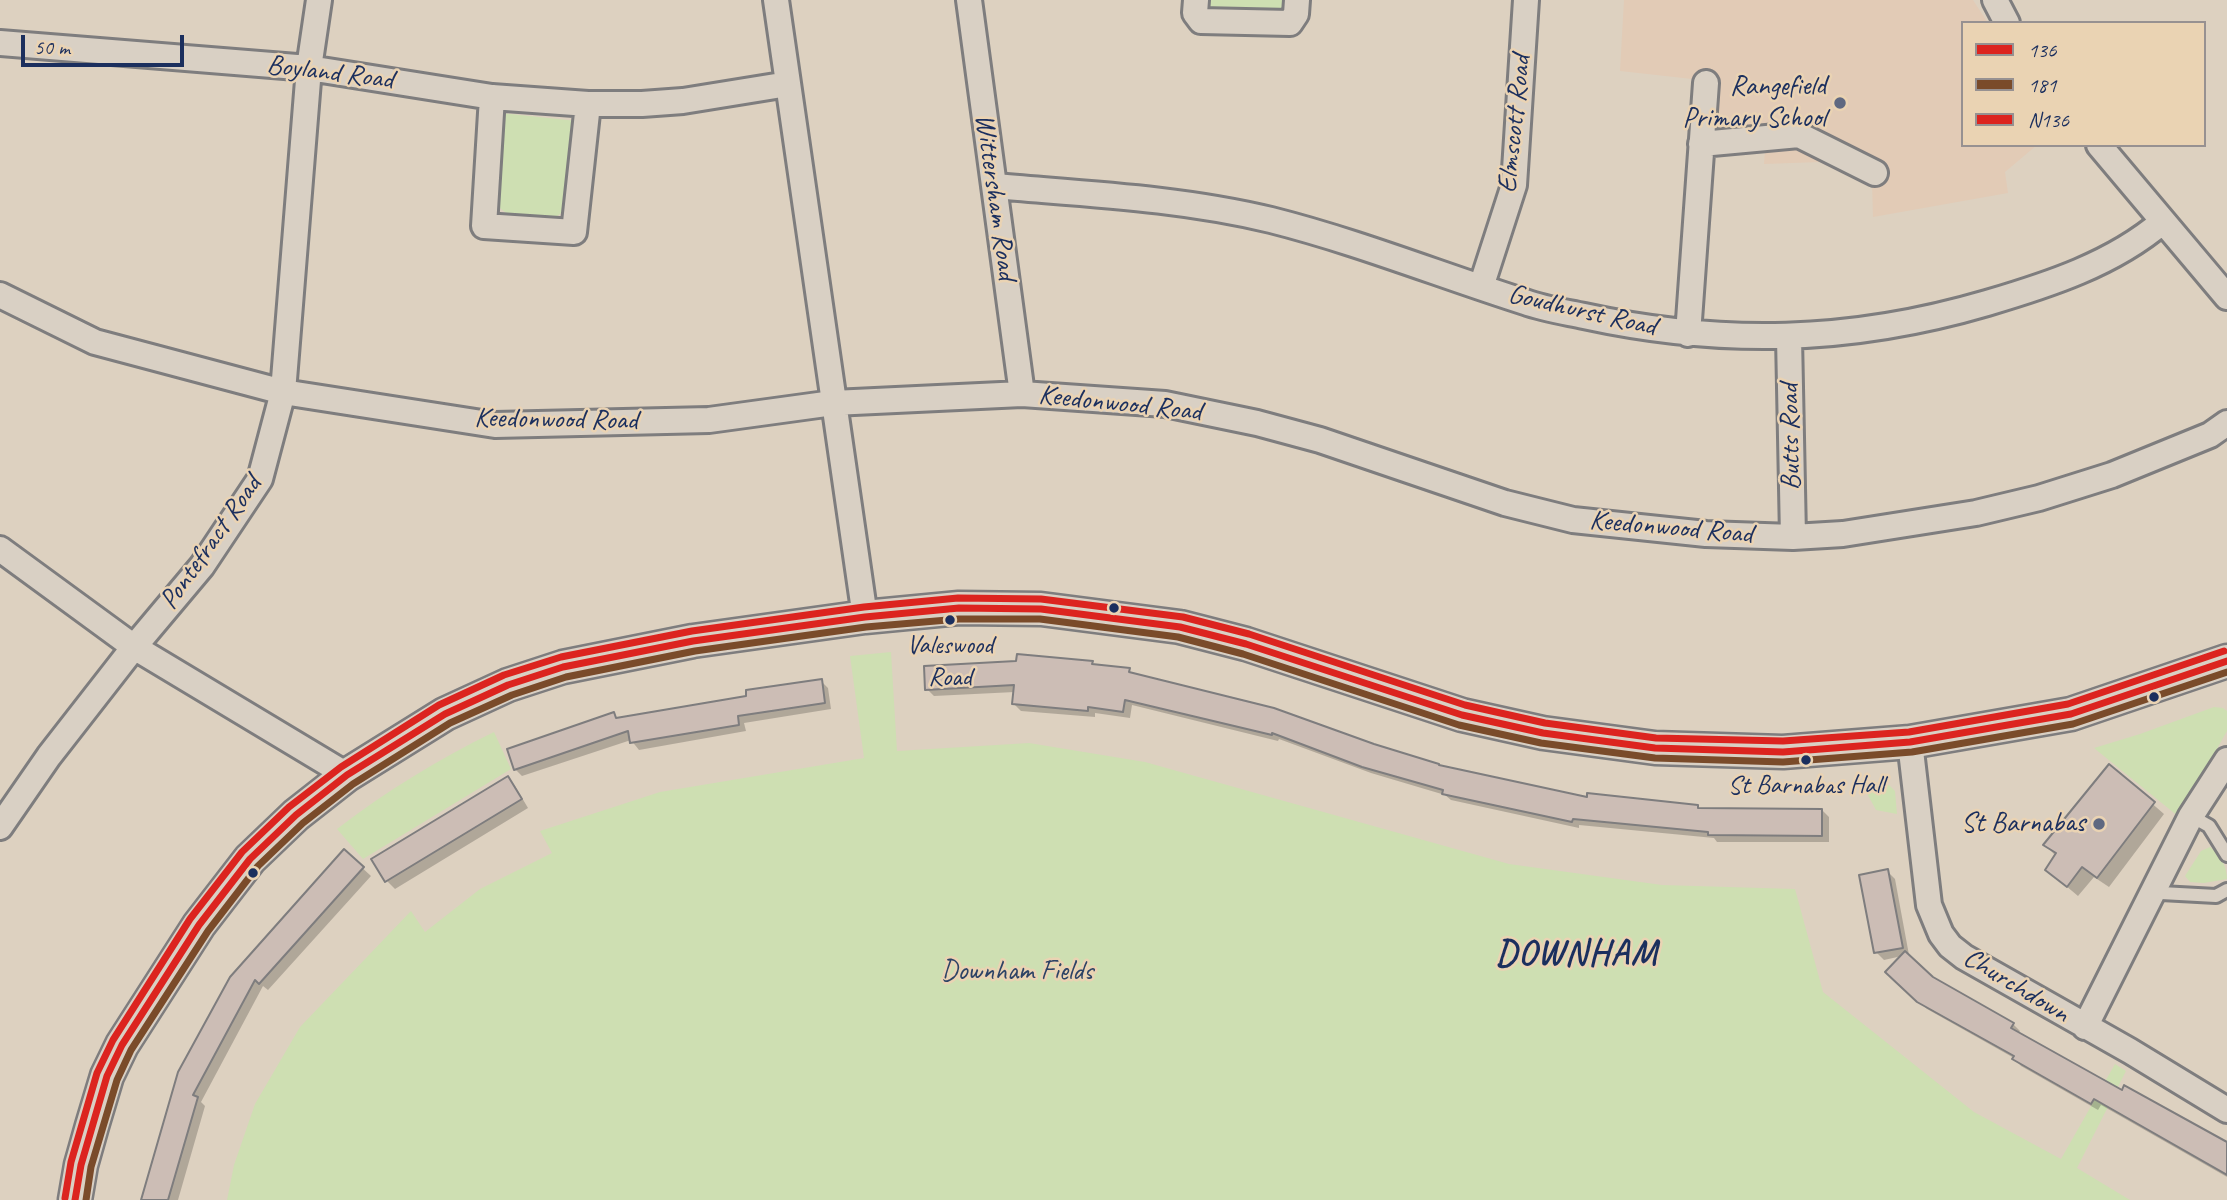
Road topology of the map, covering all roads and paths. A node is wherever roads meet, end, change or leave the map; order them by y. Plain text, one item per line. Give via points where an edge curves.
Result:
1 (319, 0) edge
2 (776, 0) edge
3 (969, 0) edge
4 (1196, 0) edge
5 (1297, 0) edge
6 (1526, 0) edge
7 (1995, 0) edge
8 (2006, 21) edge
9 (0, 43) edge
10 (309, 68) junction
11 (1706, 83) dead end
12 (788, 84) junction
13 (492, 97) junction
14 (588, 104) junction
15 (1701, 144) junction
16 (2101, 147) edge
17 (1875, 173) dead end
18 (994, 186) junction
19 (2162, 222) junction
20 (1481, 287) junction
21 (0, 295) edge
22 (2227, 297) edge
23 (1688, 334) junction
24 (1789, 337) junction
25 (282, 391) junction
26 (1022, 394) junction
27 (833, 403) junction
28 (2227, 423) edge
29 (1793, 537) junction
30 (0, 549) edge
31 (865, 617) junction
32 (134, 647) junction
33 (2227, 661) edge
34 (1910, 743) junction
35 (2227, 760) edge
36 (347, 775) junction
37 (2191, 816) junction
38 (0, 827) edge
39 (2227, 855) edge
40 (2153, 890) junction
41 (2227, 890) edge
42 (2085, 1027) junction
43 (2227, 1111) edge
44 (75, 1200) edge

1 - 10 street, Pontefract Road
2 - 12 street
3 - 18 street, Wittersham Road
4 - 5 street via 1195,13 1201,21 1290,23
6 - 20 street, Elmscott Road via 1514,185
7 - 8 street
9 - 10 street, Boyland Road
10 - 13 street, Boyland Road
10 - 25 street, Pontefract Road
11 - 15 street
12 - 14 street, Boyland Road via 656,103
12 - 27 street
13 - 14 street, Boyland Road
13 - 14 street via 484,226 574,232
15 - 17 street via 1799,135
15 - 23 street
16 - 19 street
18 - 20 street, Goudhurst Road via 1135,197 1269,220
18 - 26 street, Wittersham Road
19 - 22 street
19 - 24 street, Goudhurst Road via 2096,263 2023,292 1893,326
20 - 23 street, Goudhurst Road via 1528,303
21 - 25 street, Keedonwood Road via 95,342
23 - 24 street, Goudhurst Road
24 - 29 street, Butts Road
25 - 27 street, Keedonwood Road via 495,425 709,420
25 - 32 street, Pontefract Road via 260,479 202,566
26 - 27 street, Keedonwood Road
26 - 29 street, Keedonwood Road via 1165,404 1256,423 1505,503 1573,520 1706,534
27 - 31 street
28 - 29 street, Keedonwood Road via 2210,435 2112,475 2039,498 1951,517
30 - 32 street
31 - 34 street via 959,608 1041,609 1180,627 1462,715 1543,733 1655,748 1783,752
31 - 36 street via 693,641 563,667 444,713
32 - 36 street
32 - 38 street, Pontefract Road
33 - 34 street via 2071,714
34 - 42 street, Churchdown via 1929,905 1941,934 1964,957
35 - 37 street
36 - 44 street via 250,859 122,1045 107,1076
37 - 39 lane via 2209,825
37 - 40 street
40 - 41 lane via 2216,896
40 - 42 street
42 - 43 street, Churchdown

